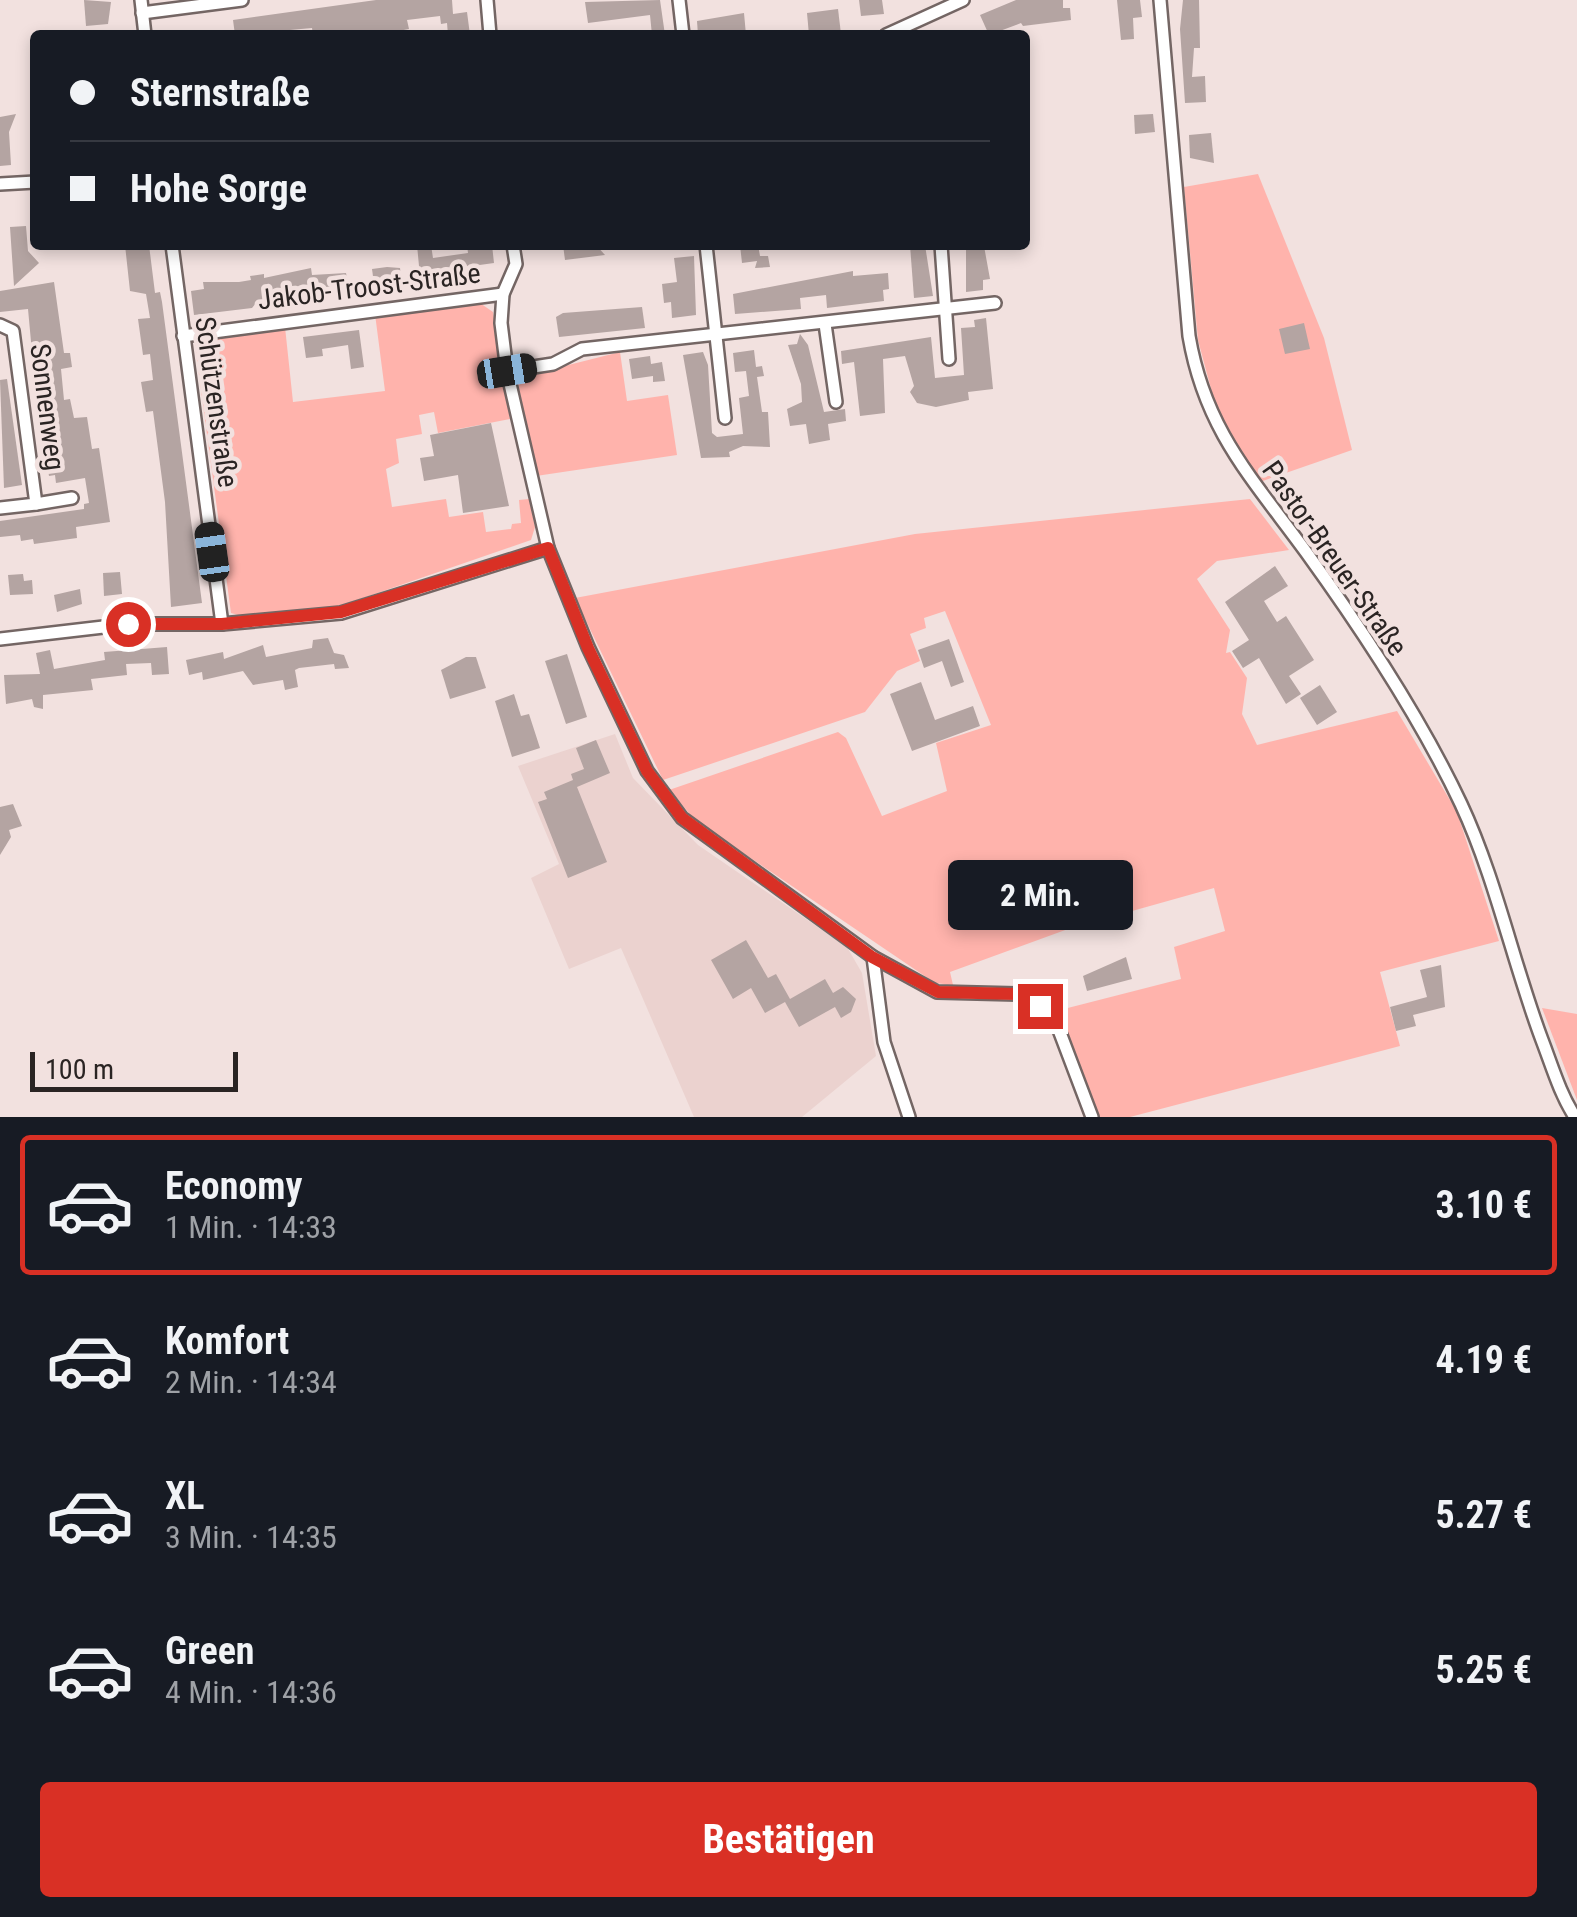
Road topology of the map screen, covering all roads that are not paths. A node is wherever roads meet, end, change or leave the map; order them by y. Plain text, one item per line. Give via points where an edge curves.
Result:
1 (242, 0) edge
2 (487, 0) edge
3 (680, 0) edge
4 (963, 0) edge
5 (1160, 0) edge
6 (142, 7) edge
7 (490, 30) edge
8 (683, 30) edge
9 (897, 30) edge
10 (30, 182) edge
11 (0, 184) edge
12 (173, 250) edge
13 (515, 250) edge
14 (707, 250) edge
15 (941, 250) edge
16 (502, 294) junction
17 (995, 303) dead end
18 (947, 309) junction
19 (824, 324) junction
20 (0, 325) edge
21 (716, 333) junction
22 (183, 336) junction
23 (949, 359) dead end
24 (507, 371) junction
25 (836, 402) dead end
26 (726, 418) dead end
27 (72, 498) dead end
28 (36, 504) junction
29 (0, 508) edge
30 (548, 548) junction
31 (222, 624) junction
32 (0, 639) edge
33 (872, 957) junction
34 (910, 1117) edge
35 (1092, 1117) edge
36 (1574, 1117) edge

1 - 6 street
2 - 7 street
3 - 8 street
4 - 9 street
5 - 36 street, Pastor-Breuer-Straße via 1189,336 1210,416 1376,658 1459,800
10 - 11 street
12 - 22 street, Schützenstraße
13 - 16 street via 516,264
14 - 21 street
15 - 18 street
16 - 22 street, Jakob-Troost-Straße
16 - 24 street
17 - 18 street
18 - 19 street
18 - 23 street
19 - 21 street
19 - 25 street
20 - 28 street, Sonnenweg via 13,332
21 - 24 street via 582,349 553,364
21 - 26 street
22 - 31 street, Schützenstraße
24 - 30 street
27 - 28 street, Sonnenweg
28 - 29 street, Sonnenweg
30 - 31 street via 341,612
30 - 33 street via 588,648 662,796 682,818
31 - 32 street via 128,624
33 - 34 street via 884,1042
33 - 35 street via 938,992 1017,994 1040,1006 1059,1030

